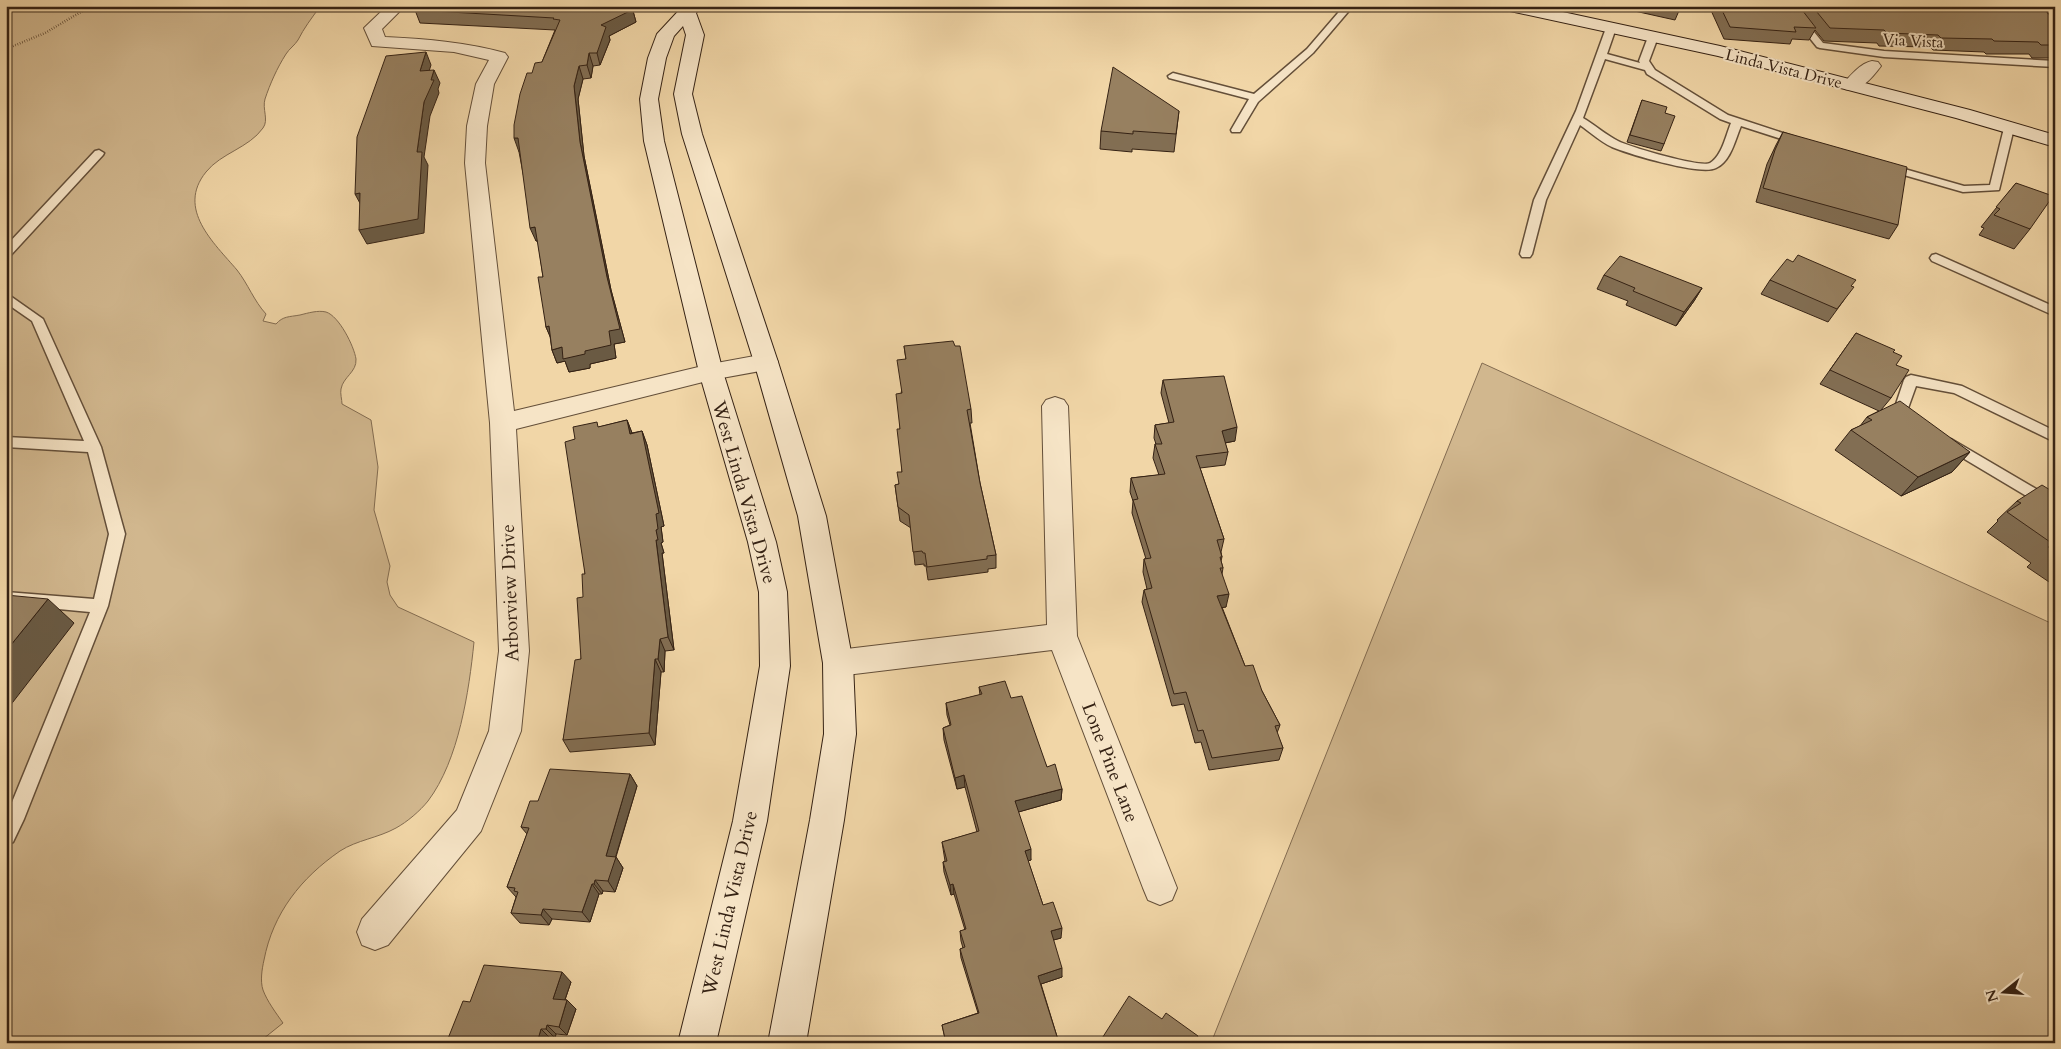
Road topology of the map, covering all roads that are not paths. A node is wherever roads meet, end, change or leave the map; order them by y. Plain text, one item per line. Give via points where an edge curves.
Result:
1 (397, 6) edge
2 (1349, 6) edge
3 (1510, 6) edge
4 (1788, 6) edge
5 (690, 9) edge
6 (1611, 28) junction
7 (1653, 37) junction
8 (1601, 55) junction
9 (2055, 64) edge
10 (1872, 66) dead end
11 (1648, 68) junction
12 (1173, 76) dead end
13 (1852, 85) junction
14 (1256, 98) junction
15 (1578, 119) junction
16 (1737, 122) junction
17 (2009, 128) junction
18 (1236, 130) dead end
19 (2055, 141) edge
20 (1809, 144) edge
21 (99, 154) dead end
22 (1880, 164) edge
23 (6, 253) edge
24 (1526, 254) dead end
25 (1936, 258) dead end
26 (6, 297) edge
27 (2055, 312) edge
28 (766, 362) junction
29 (712, 372) junction
30 (1055, 406) dead end
31 (1916, 423) edge
32 (503, 424) junction
33 (2055, 437) edge
34 (1940, 438) edge
35 (6, 442) edge
36 (94, 447) junction
37 (2055, 507) edge
38 (6, 598) edge
39 (100, 606) junction
40 (1062, 636) junction
41 (838, 664) junction
42 (11, 818) edge
43 (6, 836) edge
44 (1160, 888) dead end
45 (375, 932) dead end
46 (697, 1043) edge
47 (787, 1043) edge

1 - 32 street, Arborview Drive via 373,28 378,42 476,49 499,57 486,84 475,163
2 - 14 lane via 1310,51
3 - 6 street, Linda Vista Drive
4 - 9 lane, Via Vista via 1820,45 1884,54
5 - 28 street, West Linda Vista Drive via 695,35 683,94 692,134
5 - 29 street, West Linda Vista Drive via 666,34 648,100 654,141
6 - 7 street, Linda Vista Drive
6 - 8 lane
7 - 11 lane via 1644,61
7 - 13 street, Linda Vista Drive
8 - 11 lane
8 - 15 lane
10 - 13 street
11 - 16 lane via 1724,118
12 - 14 lane
13 - 17 street, Linda Vista Drive
14 - 18 lane
15 - 16 lane via 1615,144 1702,168 1713,166 1724,157
15 - 24 lane via 1540,200
16 - 20 lane
17 - 19 street, Linda Vista Drive
17 - 22 lane via 1995,188 1964,189
21 - 23 lane
25 - 27 lane
26 - 36 lane via 37,319
28 - 29 street
28 - 41 street, West Linda Vista Drive via 812,516
29 - 32 street
29 - 46 street, West Linda Vista Drive via 762,542 773,592 775,666 750,821
30 - 40 street, Lone Pine Lane
31 - 33 lane via 1900,413 1911,380 1957,389
32 - 45 street, Arborview Drive via 514,651 505,731 469,820
34 - 37 lane
35 - 36 lane
36 - 39 lane via 116,534
38 - 39 lane
39 - 42 lane
40 - 41 street
40 - 44 street, Lone Pine Lane
41 - 47 street, West Linda Vista Drive via 840,734
42 - 43 lane

